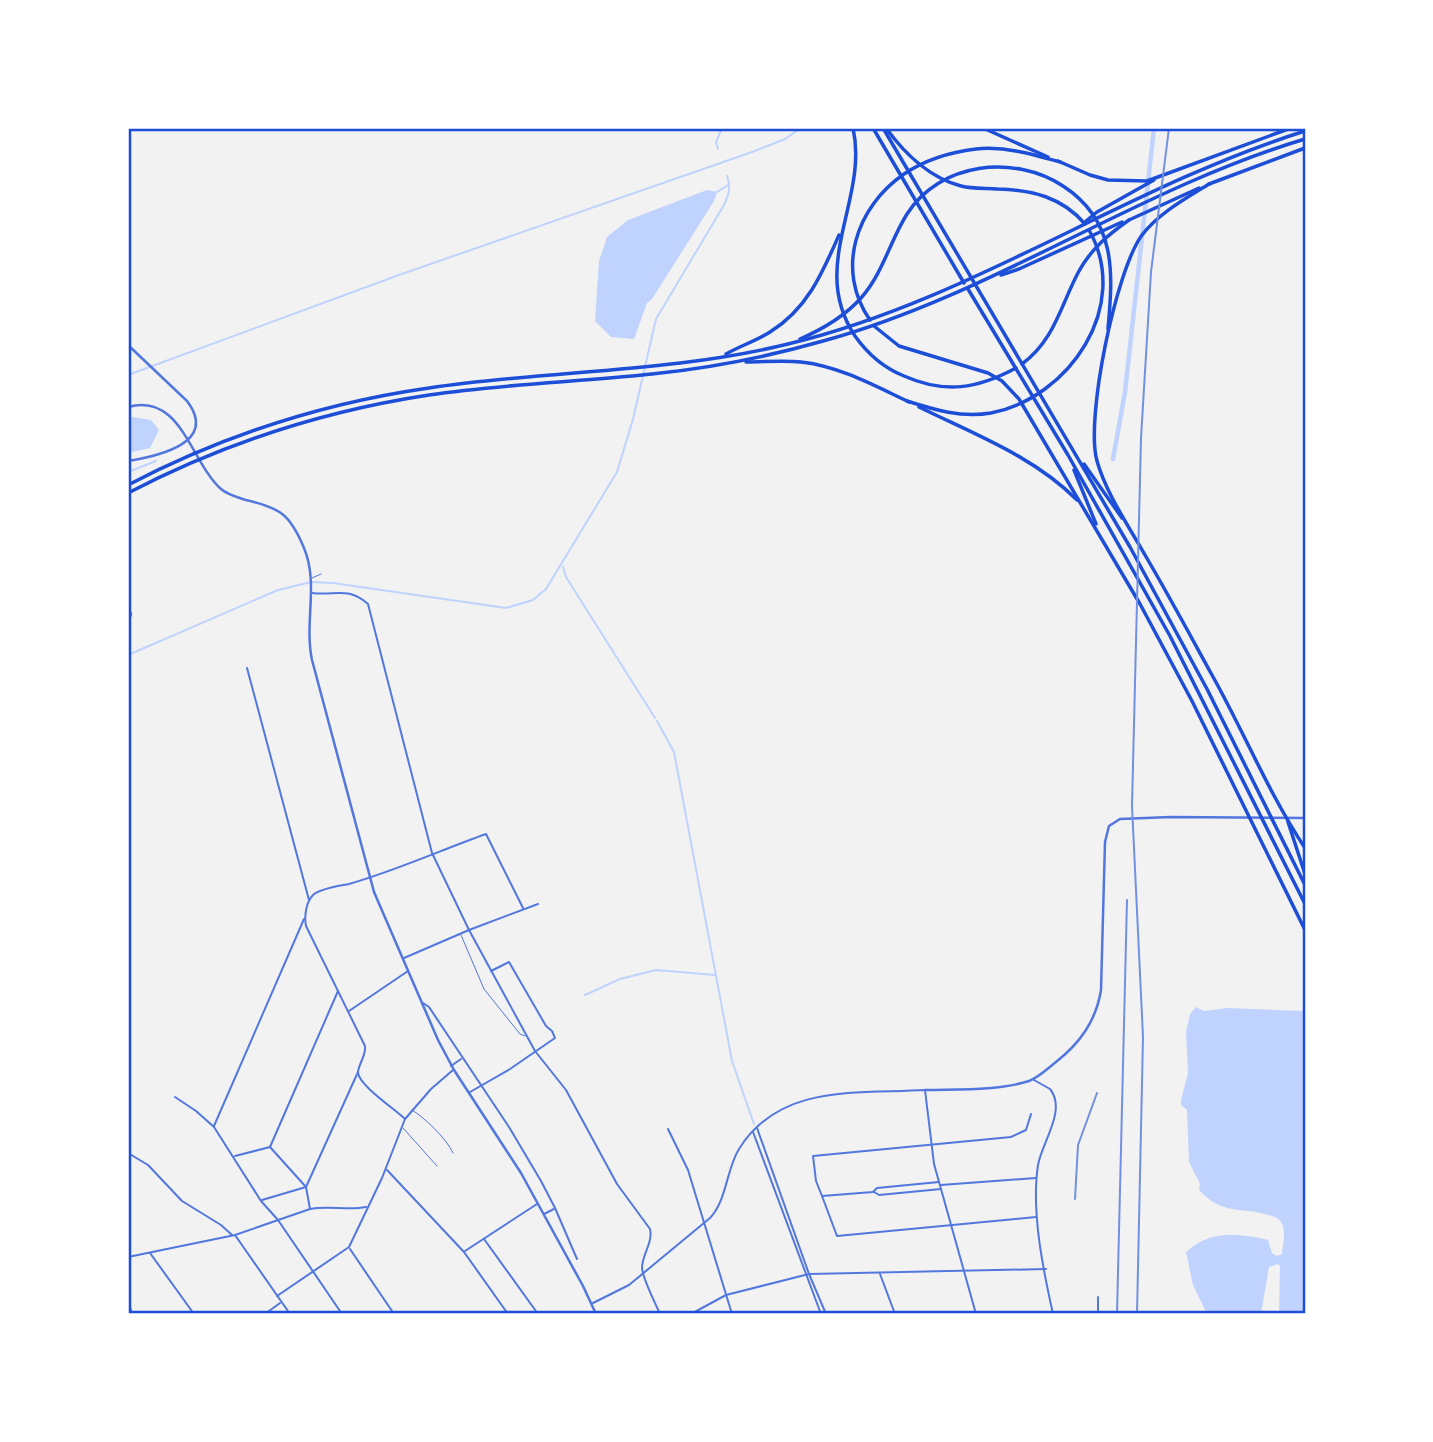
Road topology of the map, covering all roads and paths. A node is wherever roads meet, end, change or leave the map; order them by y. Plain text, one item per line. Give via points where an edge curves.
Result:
1 (853, 128) edge
2 (873, 128) edge
3 (884, 128) edge
4 (983, 128) edge
5 (1291, 128) edge
6 (1305, 131) edge
7 (1305, 139) edge
8 (1305, 148) edge
9 (1060, 162) junction
10 (1155, 179) junction
11 (1209, 184) junction
12 (1098, 214) junction
13 (1129, 220) junction
14 (842, 227) junction
15 (992, 277) junction
16 (1107, 342) junction
17 (788, 344) junction
18 (128, 345) edge
19 (721, 357) junction
20 (737, 362) junction
21 (907, 401) junction
22 (128, 407) edge
23 (1069, 442) junction
24 (1068, 455) junction
25 (128, 461) edge
26 (128, 485) edge
27 (128, 493) edge
28 (1082, 505) junction
29 (1131, 531) junction
30 (1101, 536) junction
31 (321, 574) dead end
32 (312, 579) junction
33 (311, 592) junction
34 (128, 607) edge
35 (128, 624) edge
36 (247, 668) dead end
37 (1305, 818) edge
38 (1289, 823) junction
39 (1305, 848) edge
40 (432, 853) junction
41 (1305, 874) edge
42 (370, 877) junction
43 (1305, 885) edge
44 (310, 901) junction
45 (538, 904) dead end
46 (1305, 904) edge
47 (523, 908) junction
48 (304, 919) junction
49 (469, 930) junction
50 (1305, 930) edge
51 (460, 933) junction
52 (403, 958) junction
53 (408, 970) junction
54 (491, 971) junction
55 (338, 990) junction
56 (422, 1002) junction
57 (349, 1011) junction
58 (438, 1021) junction
59 (431, 1025) junction
60 (527, 1036) junction
61 (535, 1051) junction
62 (462, 1058) junction
63 (453, 1068) junction
64 (358, 1071) junction
65 (1033, 1079) junction
66 (353, 1081) junction
67 (361, 1082) junction
68 (480, 1086) junction
69 (925, 1090) junction
70 (469, 1093) junction
71 (175, 1097) dead end
72 (412, 1109) junction
73 (1031, 1114) dead end
74 (405, 1119) junction
75 (214, 1127) junction
76 (757, 1127) junction
77 (402, 1128) junction
78 (668, 1129) dead end
79 (753, 1131) junction
80 (931, 1144) junction
81 (270, 1147) junction
82 (128, 1153) edge
83 (453, 1153) dead end
84 (234, 1156) junction
85 (436, 1166) dead end
86 (386, 1169) junction
87 (1037, 1178) junction
88 (940, 1186) junction
89 (306, 1187) junction
90 (873, 1192) junction
91 (822, 1196) junction
92 (261, 1201) junction
93 (538, 1204) junction
94 (367, 1206) junction
95 (555, 1208) junction
96 (310, 1209) junction
97 (543, 1214) junction
98 (1038, 1217) junction
99 (278, 1220) junction
100 (704, 1223) junction
101 (952, 1226) junction
102 (234, 1235) junction
103 (484, 1239) junction
104 (349, 1247) junction
105 (150, 1252) junction
106 (464, 1252) junction
107 (128, 1257) edge
108 (577, 1259) dead end
109 (1046, 1269) junction
110 (965, 1271) junction
111 (313, 1272) junction
112 (643, 1273) junction
113 (880, 1273) junction
114 (810, 1274) junction
115 (805, 1275) junction
116 (726, 1295) junction
117 (277, 1296) junction
118 (1098, 1297) dead end
119 (128, 1301) edge
120 (281, 1302) junction
121 (592, 1304) junction
122 (132, 1314) edge
123 (194, 1314) edge
124 (265, 1314) edge
125 (290, 1314) edge
126 (342, 1314) edge
127 (394, 1314) edge
128 (508, 1314) edge
129 (538, 1314) edge
130 (594, 1314) edge
131 (660, 1314) edge
132 (691, 1314) edge
133 (732, 1314) edge
134 (821, 1314) edge
135 (827, 1314) edge
136 (895, 1314) edge
137 (976, 1314) edge
138 (1053, 1314) edge
139 (1098, 1314) edge

1 - 14 highway via 856,169
2 - 24 highway
3 - 21 highway via 916,162 948,182 1018,190 1056,200 1088,228 1099,250 1103,276 1100,308 1089,340 1071,367 1036,397 972,415
3 - 23 highway
4 - 9 highway
5 - 10 highway
6 - 12 highway via 1248,150
7 - 15 highway via 1169,190
8 - 11 highway
9 - 10 highway via 1098,178
9 - 28 highway via 1010,150 979,149 943,156 905,173 864,218 852,256 854,286 868,318 899,346 1002,381 1019,399
10 - 12 highway
11 - 13 highway
11 - 16 highway via 1169,210 1142,235 1123,277
12 - 17 highway via 918,302
13 - 14 highway via 1092,252 1045,342 1027,361 992,380 966,387 923,383 889,369 863,346 840,301 836,276
13 - 15 highway
14 - 19 highway via 818,284 797,311 769,334
15 - 20 highway via 869,327
16 - 17 highway via 1112,269 1099,224 1081,200 1052,179 1000,166 968,171 930,188 909,211 862,297 831,324
16 - 29 highway via 1096,397 1096,460
17 - 19 highway
18 - 25 street via 193,408 195,427 189,440 176,447
19 - 26 highway via 430,387 344,404 217,443
20 - 21 highway via 823,366
20 - 27 highway via 442,393 348,411 231,446
21 - 28 highway via 1027,459
22 - 32 street via 155,406 167,413 215,483 230,495 275,508 288,517 304,548
23 - 29 highway
23 - 43 highway via 1207,689
24 - 30 highway
24 - 46 highway via 1201,693
28 - 30 highway
29 - 38 highway
30 - 50 highway
31 - 32 lane
32 - 33 street
33 - 40 street via 347,592 368,604
33 - 42 street via 311,655
34 - 35 street
36 - 44 street
37 - 65 street via 1171,817 1111,824 1105,838 1097,1009 1072,1048
38 - 39 highway
38 - 41 highway
40 - 42 street
40 - 47 street via 486,834
40 - 49 street
42 - 44 street via 320,891
42 - 52 street
44 - 48 street
45 - 47 street
47 - 49 street
48 - 55 street
48 - 75 street
49 - 51 street
49 - 54 street
51 - 52 street
51 - 60 lane via 484,989 520,1034
52 - 53 street
53 - 56 street
53 - 57 street
54 - 60 street
54 - 61 street via 509,962 555,1038
55 - 57 street
55 - 81 street
56 - 58 street
56 - 59 street
57 - 64 street via 366,1050
58 - 59 street
58 - 62 street
59 - 63 street
60 - 61 street
61 - 68 street
61 - 112 street via 566,1090 617,1184 650,1229
62 - 63 street
62 - 68 street
63 - 70 street
63 - 72 street
64 - 66 street
64 - 67 street
65 - 69 street via 999,1086
65 - 87 street via 1050,1088 1056,1103
66 - 67 street
66 - 89 street
67 - 74 street
68 - 70 street
68 - 95 street
69 - 76 street via 810,1098 784,1107
69 - 80 street
70 - 93 street
71 - 75 street
72 - 74 street
72 - 83 lane
73 - 80 street via 1020,1134
74 - 77 street
75 - 84 street
76 - 79 street
76 - 114 street
77 - 85 lane
77 - 86 street
78 - 100 street via 688,1170
79 - 100 street via 733,1159 717,1210
79 - 115 street
80 - 88 street
80 - 91 street via 813,1156
81 - 84 street
81 - 89 street
82 - 102 street via 148,1165 182,1201
84 - 92 street
86 - 94 street
86 - 106 street
87 - 88 street
87 - 98 street
88 - 90 street
88 - 90 street via 877,1188
88 - 101 street
89 - 92 street
89 - 96 street
90 - 91 street
91 - 101 street via 837,1236
92 - 99 street
93 - 97 street
93 - 103 street
94 - 96 street
94 - 104 street
95 - 97 street
95 - 108 street
96 - 99 street
97 - 121 street
98 - 101 street
98 - 109 street
99 - 102 street
99 - 111 street
100 - 112 street
100 - 116 street
101 - 110 street
102 - 105 street
102 - 117 street
103 - 106 street
103 - 129 street
104 - 111 street
104 - 127 street
105 - 107 street
105 - 123 street
106 - 128 street
109 - 110 street
109 - 138 street
110 - 113 street
110 - 137 street
111 - 117 street
111 - 126 street
112 - 121 street
112 - 131 street
113 - 114 street
113 - 136 street
114 - 115 street
114 - 135 street
115 - 116 street
115 - 134 street
116 - 132 street
116 - 133 street
117 - 120 street
118 - 139 street
119 - 122 street
120 - 124 street
120 - 125 street
121 - 130 street

